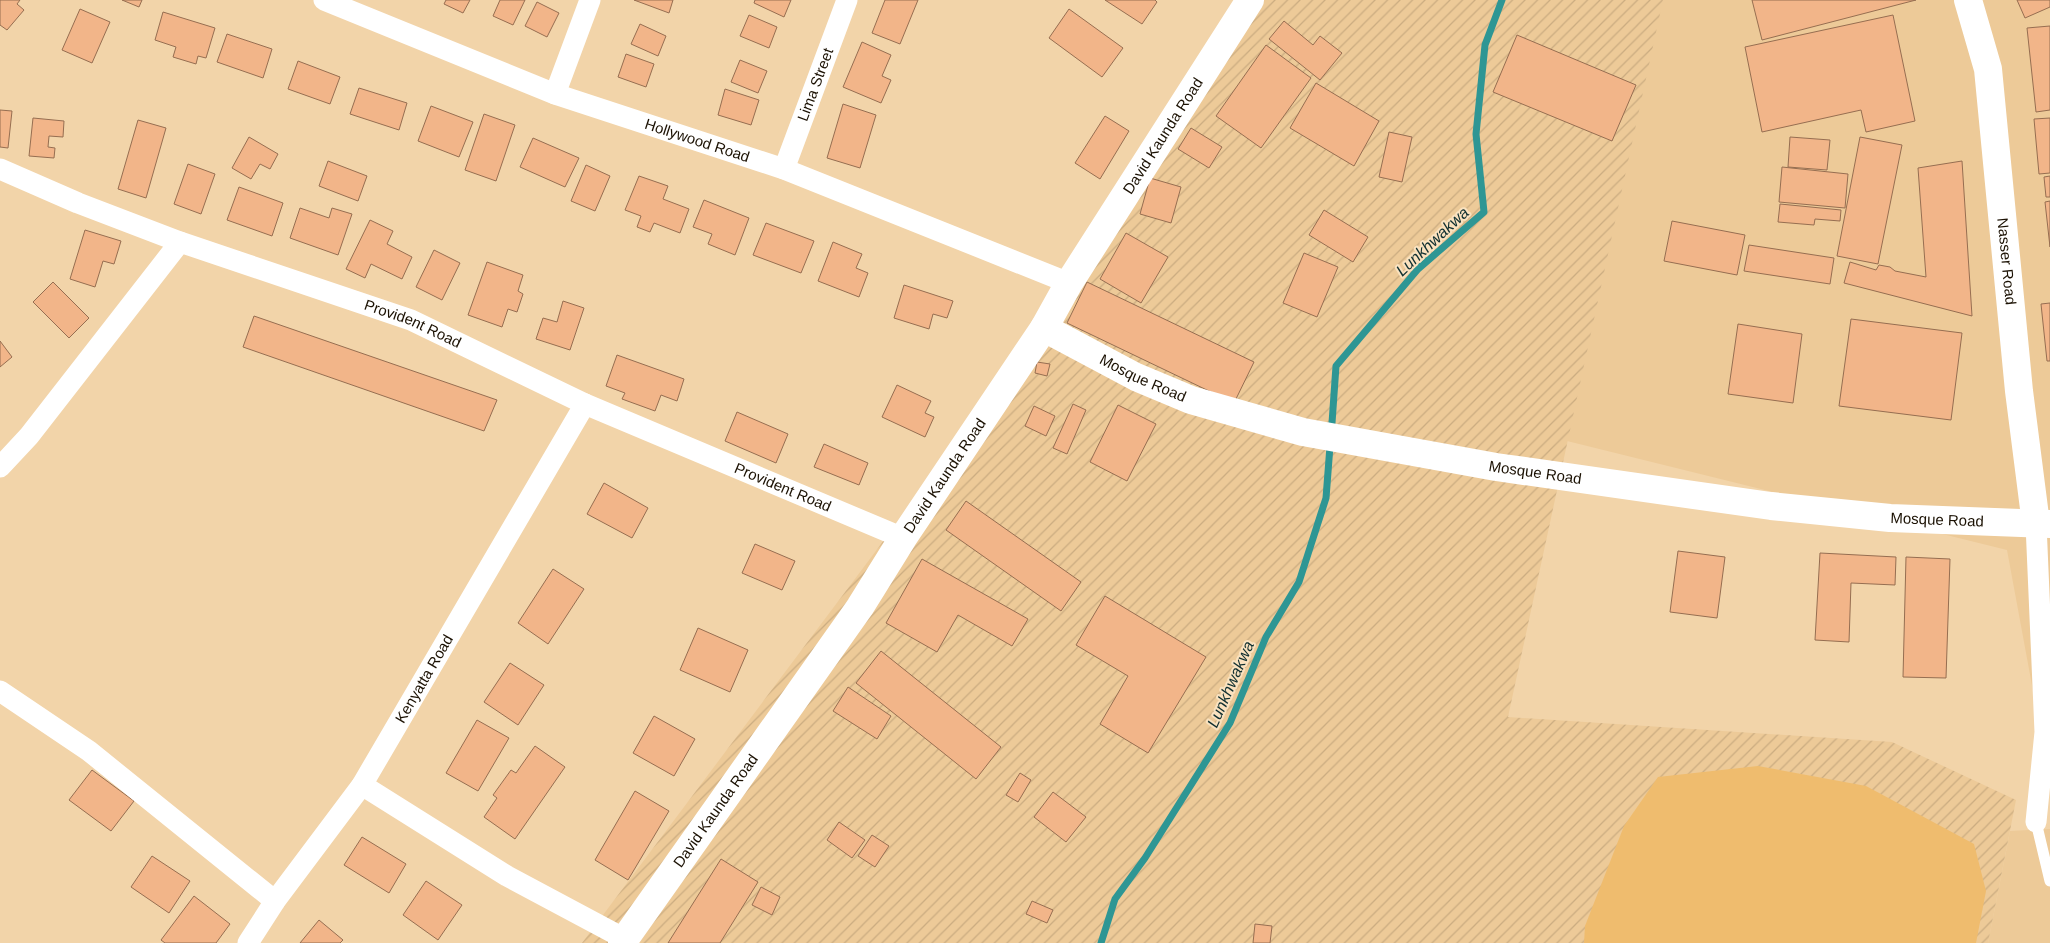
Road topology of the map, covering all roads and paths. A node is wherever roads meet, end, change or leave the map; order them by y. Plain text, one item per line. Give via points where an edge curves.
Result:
1 (324, 0) edge
2 (590, 0) edge
3 (848, 0) edge
4 (1250, 0) edge
5 (1968, 0) edge
6 (555, 94) junction
7 (0, 169) edge
8 (784, 169) junction
9 (180, 242) junction
10 (1069, 284) junction
11 (1044, 328) junction
12 (585, 404) junction
13 (0, 467) edge
14 (2043, 524) edge
15 (903, 538) junction
16 (0, 691) edge
17 (362, 785) junction
18 (2036, 822) joint
19 (2050, 881) edge
20 (275, 901) junction
21 (624, 941) edge
22 (248, 943) edge

1 - 6 street, Hollywood Road
2 - 6 street
3 - 8 street, Lima Street
4 - 10 street, David Kaunda Road
5 - 14 street, Nasser Road via 1988,69 2019,391
6 - 8 street, Hollywood Road
7 - 9 street, Provident Road
8 - 10 street, Hollywood Road
9 - 12 street, Provident Road via 411,320
9 - 13 street via 29,436
10 - 11 street, David Kaunda Road
11 - 14 street, Mosque Road via 1136,377 1191,400 1303,432 1496,467 1771,506 1890,518
11 - 15 street, David Kaunda Road
12 - 15 street, Provident Road
12 - 17 street, Kenyatta Road
14 - 18 street via 2045,732
15 - 21 street, David Kaunda Road via 860,607
16 - 20 street via 89,751
17 - 20 street, Kenyatta Road
17 - 21 street via 507,876
18 - 19 lane
20 - 22 street, Kenyatta Road

